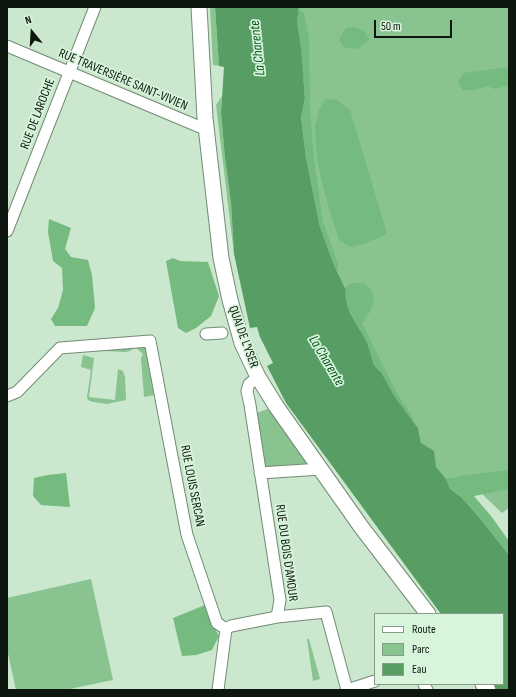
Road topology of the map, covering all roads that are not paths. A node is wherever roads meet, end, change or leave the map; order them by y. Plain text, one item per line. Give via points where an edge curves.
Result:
1 (95, 7) edge
2 (199, 7) edge
3 (7, 46) edge
4 (69, 72) junction
5 (207, 130) junction
6 (7, 231) edge
7 (229, 332) junction
8 (206, 334) dead end
9 (258, 377) junction
10 (7, 396) edge
11 (321, 469) junction
12 (260, 473) junction
13 (427, 613) edge
14 (277, 617) junction
15 (226, 629) junction
16 (374, 681) edge
17 (218, 690) edge

1 - 4 street, RUE DE LAROCHE
2 - 5 street, QUAI DE L'YSER
3 - 4 street, RUE TRAVERSIÈRE SAINT-VIVIEN
4 - 5 street, RUE TRAVERSIÈRE SAINT-VIVIEN
4 - 6 street, RUE DE LAROCHE
5 - 7 street, QUAI DE L'YSER via 221,258 230,300
7 - 8 street
7 - 9 street, QUAI DE L'YSER via 247,355
9 - 11 street, QUAI DE L'YSER
9 - 12 street, RUE DU BOIS D'AMOUR via 249,384 247,391
10 - 15 street, RUE LOUIS SERCAN via 17,392 60,348 150,341 187,535 217,623
11 - 12 street
11 - 13 street, QUAI DE L'YSER via 362,528
12 - 14 street, RUE DU BOIS D'AMOUR via 280,600
14 - 15 street, RUE DU BOIS D'AMOUR
14 - 16 street via 326,612 347,690
15 - 17 street

